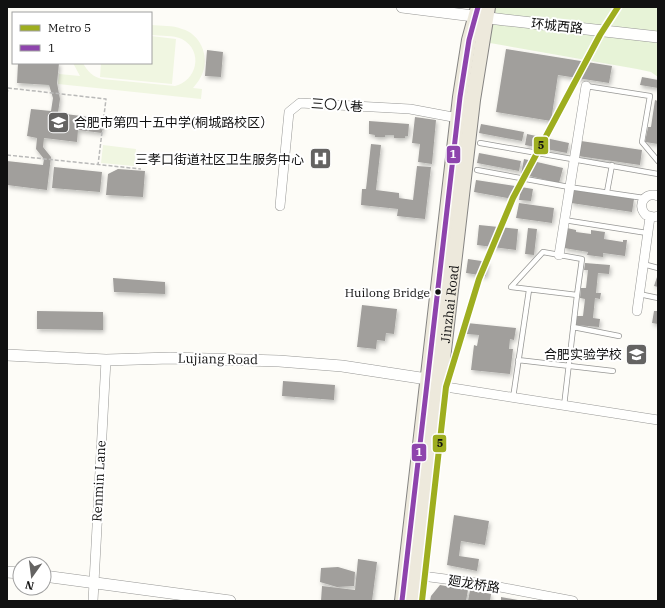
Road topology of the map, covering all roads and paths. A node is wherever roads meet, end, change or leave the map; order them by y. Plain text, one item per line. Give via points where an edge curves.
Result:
1 (402, 7) edge
2 (482, 13) edge
3 (658, 37) edge
4 (586, 86) joint
5 (7, 94) edge
6 (458, 118) junction
7 (480, 143) dead end
8 (7, 155) edge
9 (574, 160) junction
10 (658, 160) edge
11 (98, 165) junction
12 (612, 165) junction
13 (141, 169) dead end
14 (477, 170) dead end
15 (658, 174) edge
16 (569, 187) junction
17 (607, 192) junction
18 (658, 196) edge
19 (644, 198) junction
20 (280, 206) dead end
21 (654, 216) edge
22 (564, 220) junction
23 (648, 233) junction
24 (558, 254) junction
25 (643, 264) junction
26 (658, 268) edge
27 (528, 290) junction
28 (639, 294) junction
29 (577, 295) junction
30 (658, 298) edge
31 (637, 311) dead end
32 (573, 327) junction
33 (619, 336) dead end
34 (7, 355) edge
35 (106, 360) junction
36 (518, 360) junction
37 (569, 366) junction
38 (613, 372) dead end
39 (427, 379) junction
40 (446, 387) dead end
41 (513, 398) junction
42 (564, 406) junction
43 (658, 420) edge
44 (422, 576) dead end
45 (52, 577) edge
46 (94, 582) junction
47 (93, 601) edge
48 (230, 601) edge
49 (402, 601) edge
50 (415, 601) edge
51 (573, 601) edge

1 - 2 street, 环城西路
2 - 3 street, 环城西路
2 - 6 main road, Jinzhai Road via 469,40
2 - 50 main road, Jinzhai Road
4 - 9 street
4 - 10 lane via 650,96 642,142
5 - 11 path via 8,88 106,99
6 - 20 street, 三〇八巷 via 410,109 300,103 288,112
6 - 39 main road, Jinzhai Road
7 - 9 lane
8 - 11 path
9 - 12 lane
9 - 16 street
11 - 13 path
12 - 15 lane
12 - 17 lane
14 - 16 lane
16 - 17 lane
16 - 22 street
17 - 19 lane
18 - 19 street via 652,194
19 - 21 street via 642,209 646,215
21 - 23 street
22 - 23 lane
22 - 24 street
23 - 25 street
24 - 27 lane via 543,252 511,287
24 - 29 lane via 582,259
25 - 26 lane
25 - 28 street
27 - 29 lane
27 - 36 lane
28 - 30 lane
28 - 31 street
29 - 32 lane
32 - 33 lane
32 - 37 lane
34 - 35 street, Lujiang Road
35 - 39 street, Lujiang Road via 170,358 279,361 342,366
35 - 46 street, Renmin Lane
36 - 37 lane
36 - 41 lane
37 - 38 lane
37 - 42 lane
39 - 49 main road, Jinzhai Road
40 - 41 street
41 - 42 street
42 - 43 street
44 - 51 street, 廻龙桥路 via 484,584
45 - 46 street
46 - 47 street, Renmin Lane
46 - 48 street

